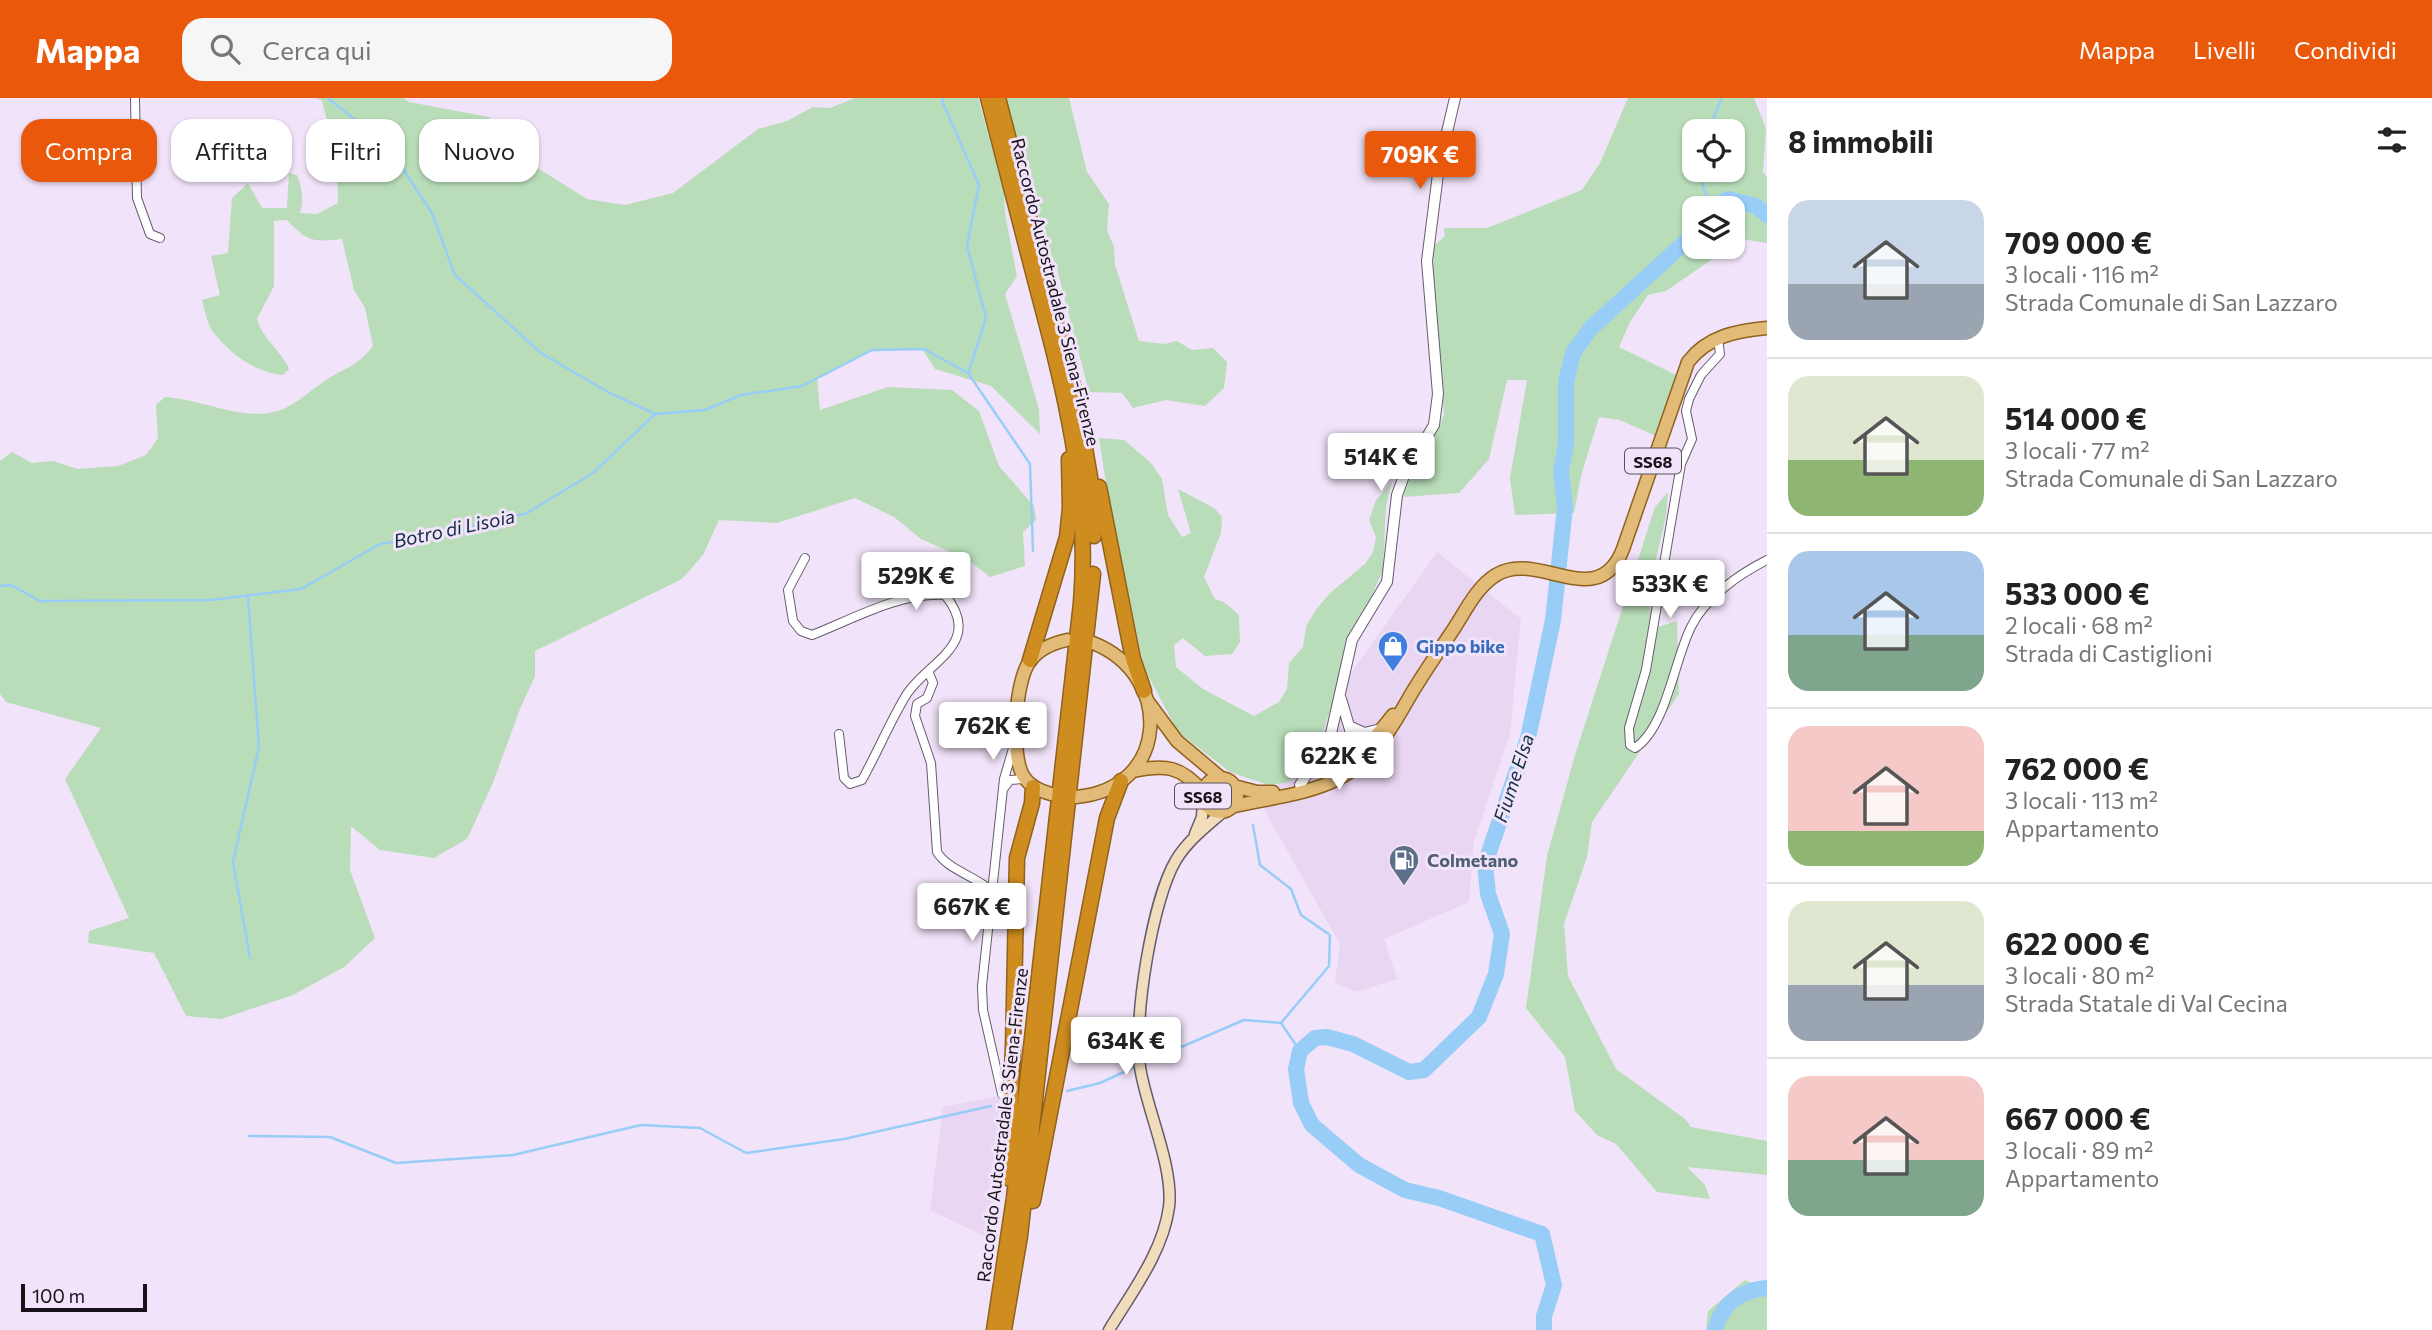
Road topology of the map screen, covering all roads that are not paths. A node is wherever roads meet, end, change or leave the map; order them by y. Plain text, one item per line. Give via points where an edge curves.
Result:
1 (135, 98) edge
2 (988, 98) edge
3 (998, 98) edge
4 (1455, 98) edge
5 (1015, 202) junction
6 (160, 238) dead end
7 (1037, 247) junction
8 (1767, 328) edge
9 (1718, 338) junction
10 (805, 558) dead end
11 (1767, 560) edge
12 (1067, 640) dead end
13 (1093, 643) dead end
14 (1030, 660) junction
15 (929, 673) junction
16 (1146, 695) junction
17 (1341, 697) junction
18 (1349, 726) junction
19 (839, 734) dead end
20 (1383, 735) junction
21 (1329, 738) junction
22 (1015, 743) junction
23 (1351, 764) junction
24 (1133, 771) junction
25 (1221, 778) junction
26 (1121, 781) junction
27 (1029, 783) junction
28 (1234, 786) junction
29 (1004, 788) junction
30 (1302, 789) junction
31 (1051, 794) dead end
32 (1203, 795) junction
33 (1076, 797) dead end
34 (1228, 809) junction
35 (1194, 837) junction
36 (993, 892) junction
37 (1002, 1094) dead end
38 (988, 1330) edge
39 (994, 1330) edge
40 (1004, 1330) edge
41 (1011, 1330) edge
42 (1109, 1330) edge

1 - 6 street via 137,198 149,234
2 - 5 highway, Raccordo Autostradale 3 Siena-Firenze
3 - 7 highway, Raccordo Autostradale 3 Siena-Firenze
4 - 17 street via 1441,154 1427,261 1437,413 1399,486 1392,514 1388,576 1351,644
5 - 14 highway via 1014,229 1064,426 1070,491 1065,545
5 - 39 highway, Raccordo Autostradale 3 Siena-Firenze via 1074,439 1084,547 1014,1198
7 - 16 highway via 1049,265 1077,373 1133,659
7 - 40 highway, Raccordo Autostradale 3 Siena-Firenze via 1083,432 1092,494 1093,561 1022,1223
8 - 9 main road, SS68
9 - 11 street via 1720,354 1698,381 1686,411 1692,433 1681,464 1655,628 1629,728 1630,745 1635,748 1645,742 1654,726 1698,616 1729,584
9 - 20 main road, SS68 via 1697,351 1683,372 1617,563 1605,575 1587,579 1521,569 1501,572 1483,586
10 - 15 street via 788,590 793,621 801,632 812,635 901,601 945,595 954,606 958,627 951,648
12 - 14 main road
13 - 16 main road via 1125,662
14 - 22 main road via 1022,679
15 - 19 street via 906,694 862,780 850,784 844,778
15 - 36 street via 933,683 927,698 917,704 915,716 931,763 937,852 944,863 978,879
16 - 24 main road via 1151,736
16 - 25 main road via 1177,741
17 - 18 street
17 - 21 street
18 - 20 street
18 - 23 street
20 - 23 main road, SS68
20 - 30 main road, SS68 via 1371,757 1346,775
21 - 23 street via 1336,760
21 - 30 street
22 - 27 main road via 1017,762
22 - 29 street
23 - 30 main road, SS68
24 - 26 main road
24 - 32 main road via 1175,769 1188,776
25 - 28 main road, SS68
25 - 32 main road, SS68 via 1207,783
26 - 33 main road via 1101,792
26 - 41 highway via 1107,818
27 - 29 street via 1010,780
27 - 31 main road
27 - 38 highway via 1032,803 1017,858 1007,1181
28 - 30 main road, SS68 via 1265,793
28 - 34 main road, SS68 via 1237,797
29 - 36 street
30 - 34 main road, SS68
32 - 34 main road, SS68 via 1209,808
32 - 35 main road via 1202,817
34 - 35 main road
35 - 42 main road via 1173,866 1160,896 1138,1038 1169,1206 1149,1267
36 - 37 street via 982,1000

